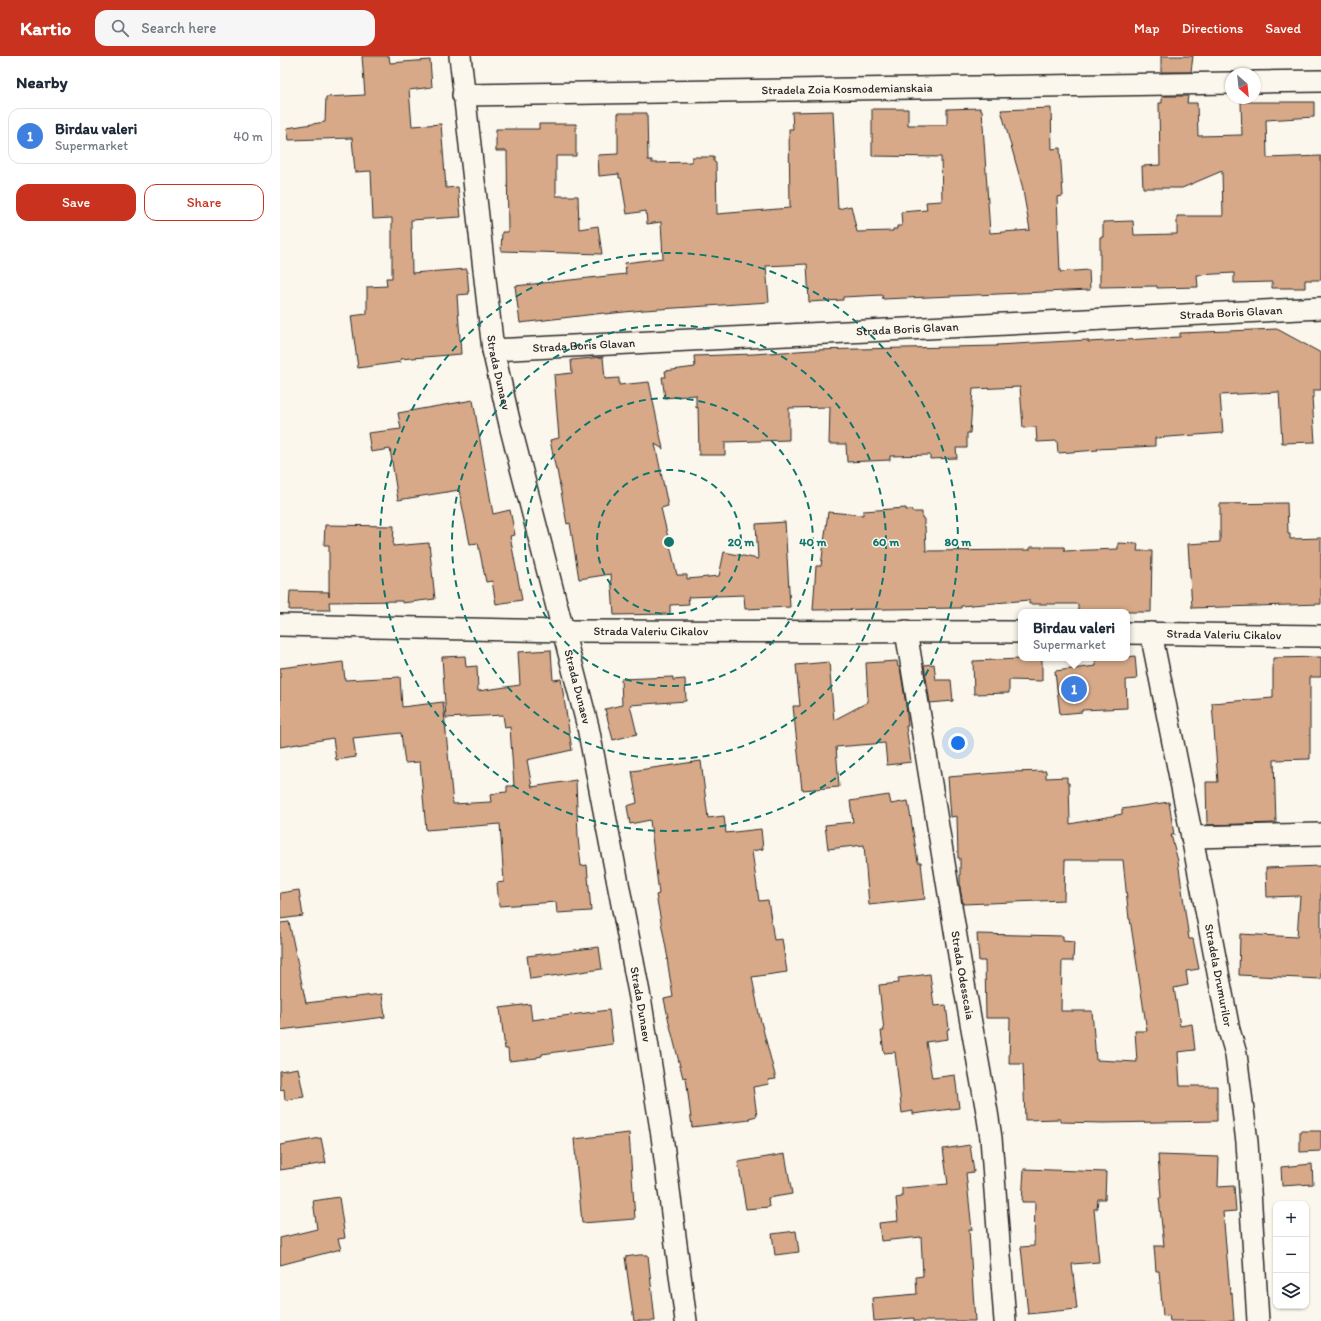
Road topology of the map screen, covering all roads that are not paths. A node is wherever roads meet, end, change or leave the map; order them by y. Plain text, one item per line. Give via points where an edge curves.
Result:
1 (460, 56) edge
2 (1321, 81) edge
3 (1261, 82) edge
4 (1225, 83) edge
5 (463, 95) junction
6 (1321, 308) edge
7 (493, 350) junction
8 (280, 625) edge
9 (563, 631) junction
10 (906, 631) junction
11 (1018, 632) edge
12 (1130, 633) edge
13 (1151, 633) junction
14 (1321, 636) edge
15 (1321, 834) edge
16 (1192, 837) junction
17 (686, 1321) edge
18 (1005, 1321) edge
19 (1258, 1321) edge

1 - 5 street, Strada Dunaev
2 - 3 street
4 - 5 street, Stradela Zoia Kosmodemianskaia
5 - 7 street, Strada Dunaev
6 - 7 street, Strada Boris Glavan
7 - 9 street, Strada Dunaev
8 - 9 street, Strada Valeriu Cikalov
9 - 10 street, Strada Valeriu Cikalov
9 - 17 street, Strada Dunaev via 588,728 641,1003 662,1136
10 - 11 street, Strada Valeriu Cikalov
10 - 18 street, Strada Odesscaia via 961,967 988,1112
12 - 13 street, Strada Valeriu Cikalov
13 - 14 street, Strada Valeriu Cikalov
13 - 16 street, Stradela Drumurilor
15 - 16 street
16 - 19 street, Stradela Drumurilor via 1238,1072 1247,1142

